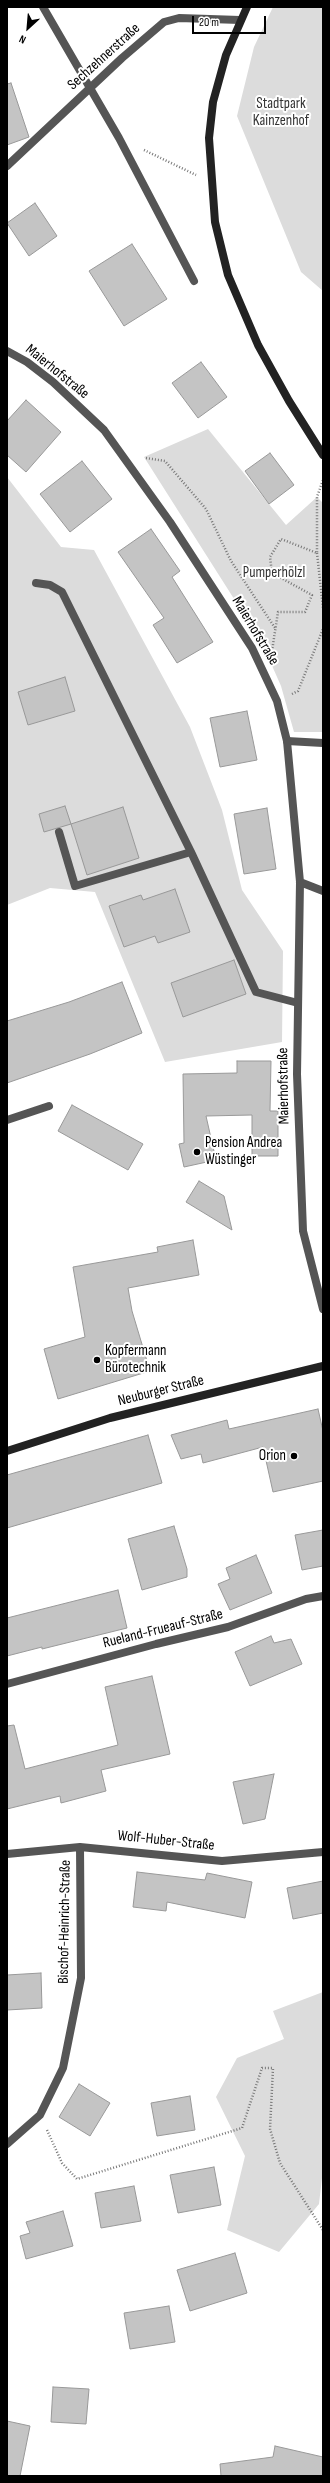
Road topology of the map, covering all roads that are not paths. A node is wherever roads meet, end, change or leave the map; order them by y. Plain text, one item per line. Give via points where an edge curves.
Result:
1 (43, 7) edge
2 (247, 7) edge
3 (240, 20) junction
4 (91, 88) junction
5 (7, 166) edge
6 (194, 281) dead end
7 (7, 352) edge
8 (323, 455) edge
9 (36, 583) dead end
10 (287, 741) junction
11 (323, 743) edge
12 (59, 832) dead end
13 (191, 852) junction
14 (300, 882) junction
15 (323, 891) edge
16 (298, 1003) junction
17 (49, 1106) dead end
18 (7, 1120) edge
19 (323, 1309) edge
20 (323, 1366) edge
21 (7, 1452) edge
22 (323, 1596) edge
23 (7, 1684) edge
24 (80, 1847) junction
25 (323, 1852) edge
26 (7, 1854) edge
27 (7, 2144) edge

1 - 4 street
2 - 3 street
3 - 4 street, Sechzehnerstraße via 179,18 164,22
3 - 8 street via 226,55 213,102 209,138 215,222 228,275 258,345 289,402
4 - 5 street, Sechzehnerstraße
4 - 6 street
7 - 10 street, Maierhofstraße via 27,362 52,382 104,430 170,522 252,648 277,701
9 - 13 street via 50,585 62,592
10 - 11 street
10 - 14 street, Maierhofstraße
12 - 13 street via 75,886
13 - 16 street via 256,992
14 - 15 street
14 - 16 street, Maierhofstraße
16 - 19 street, Maierhofstraße via 297,1074 303,1230
17 - 18 street
20 - 21 street, Neuburger Straße via 110,1418
22 - 23 street, Rueland-Frueauf-Straße via 306,1599 228,1627
24 - 25 street, Wolf-Huber-Straße via 222,1861
24 - 26 street, Wolf-Huber-Straße
24 - 27 street, Bischof-Heinrich-Straße via 81,1978 63,2068 40,2115

